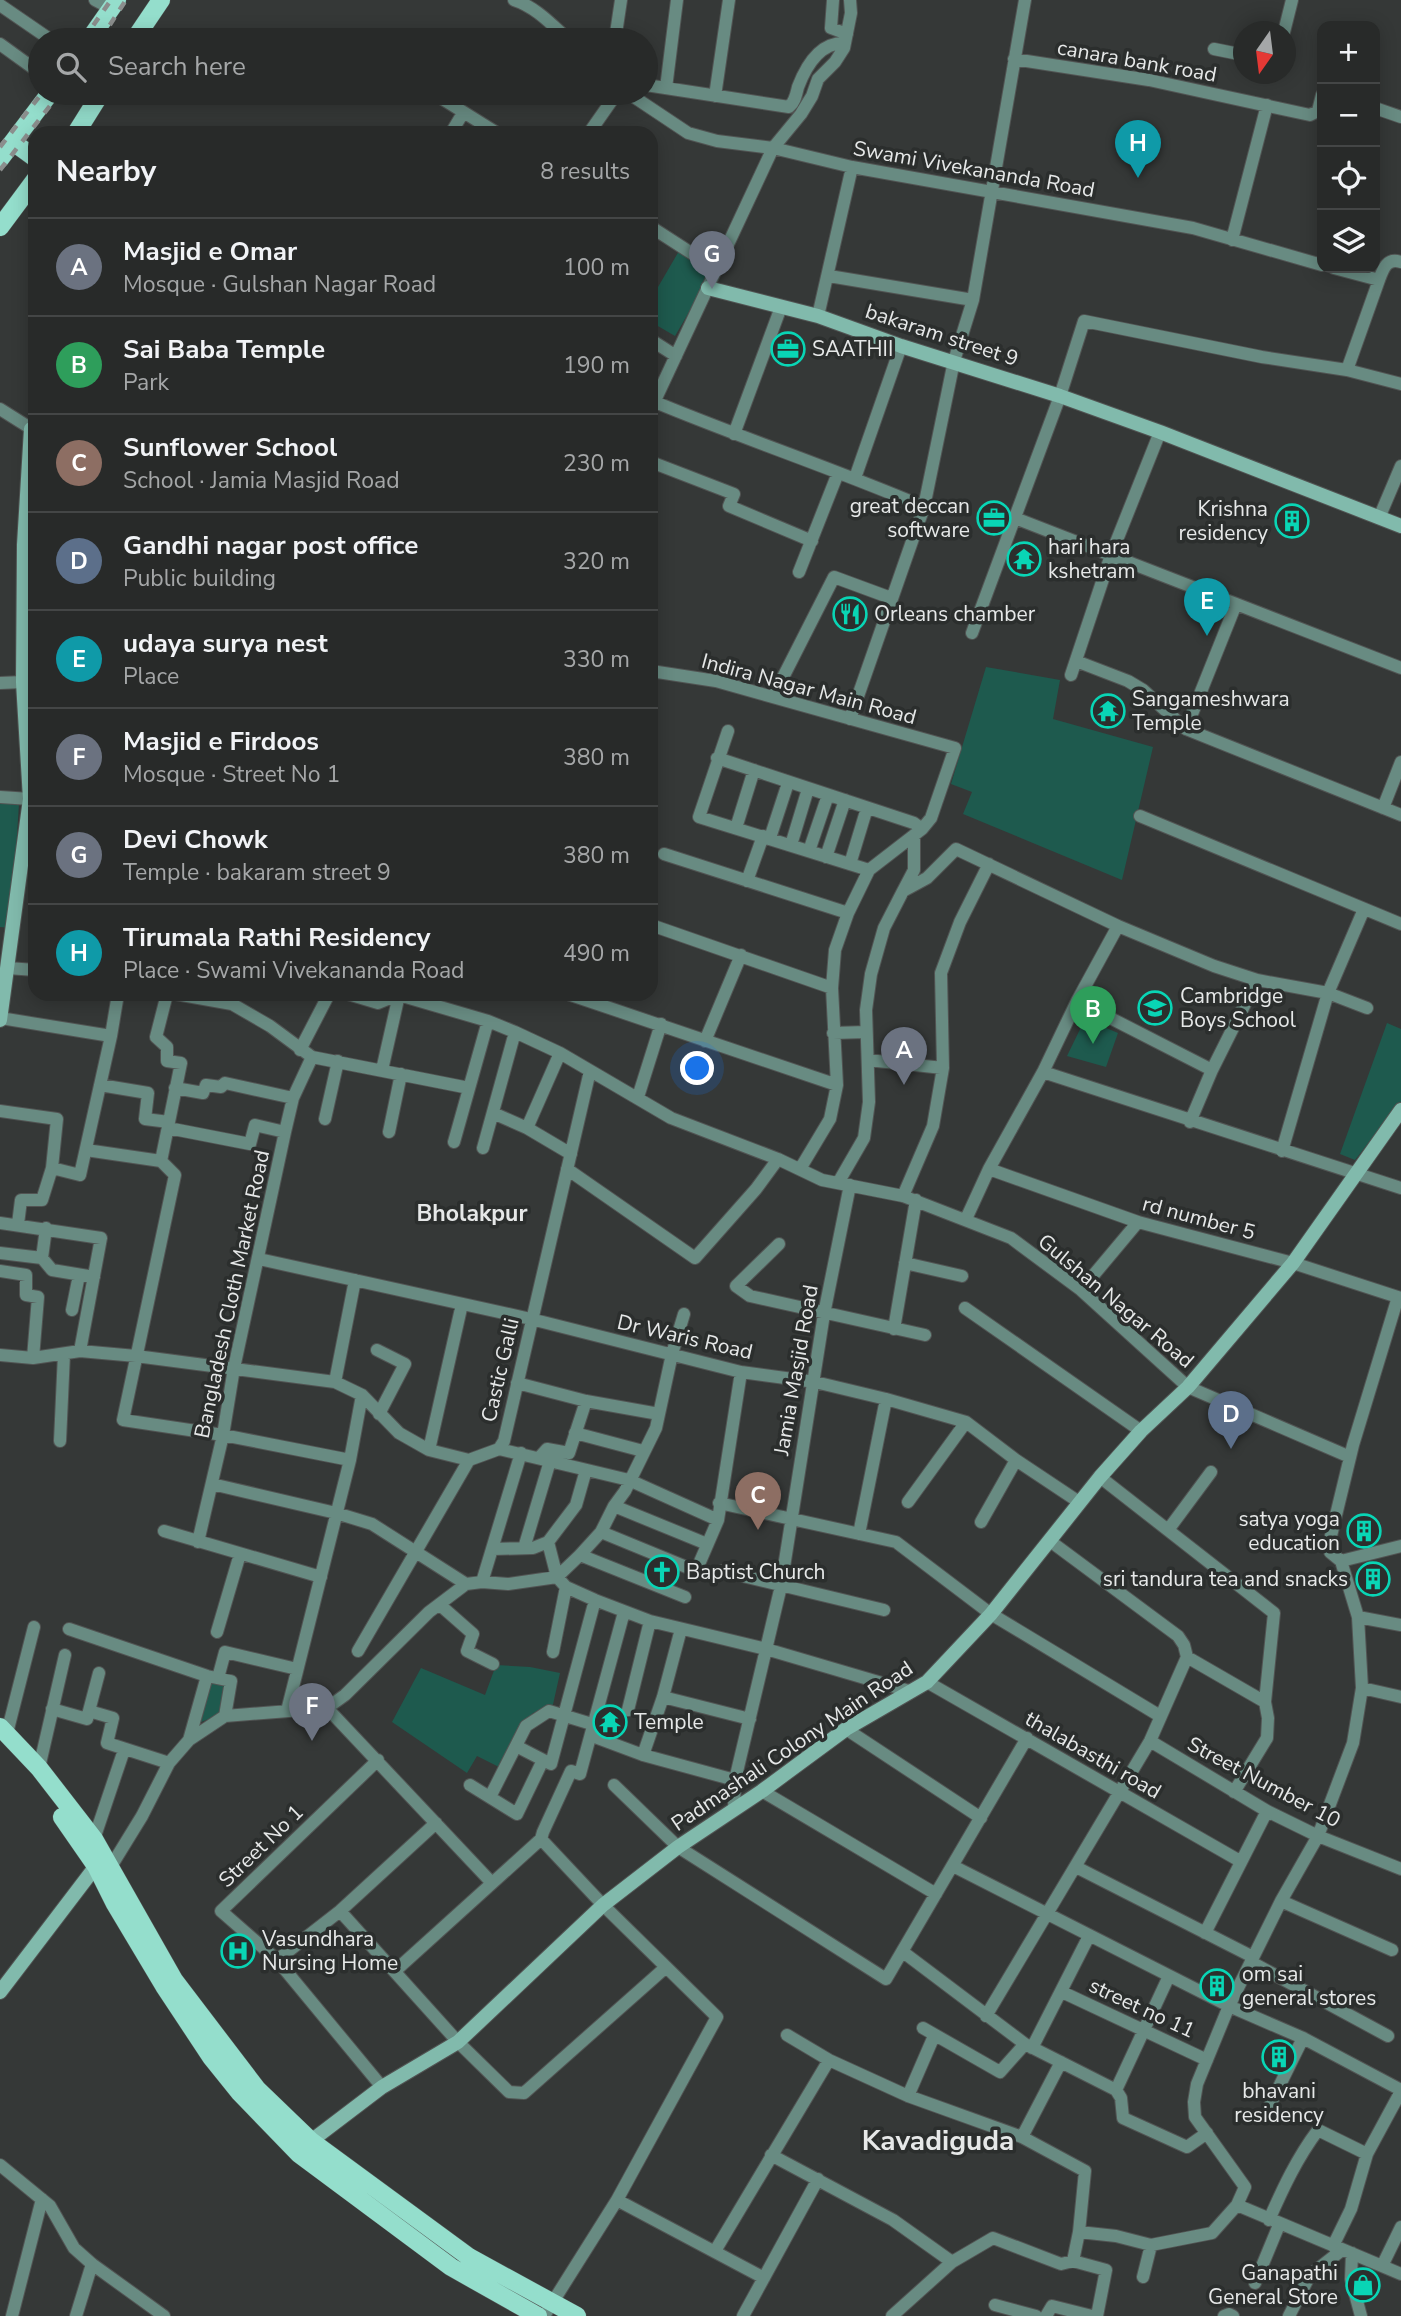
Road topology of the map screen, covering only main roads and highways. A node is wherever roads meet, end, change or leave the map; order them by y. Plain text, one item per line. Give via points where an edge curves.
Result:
1 (160, 0) edge
2 (115, 5) edge
3 (98, 28) edge
4 (142, 28) edge
5 (41, 105) edge
6 (94, 105) edge
7 (80, 126) edge
8 (12, 142) junction
9 (28, 153) edge
10 (0, 159) edge
11 (28, 189) edge
12 (0, 227) edge
13 (2, 1734) edge
14 (103, 1867) junction
15 (544, 2312) edge
16 (577, 2316) edge

1 - 4 main road
2 - 3 main road
5 - 8 main road
6 - 7 main road
8 - 9 main road
8 - 10 main road
11 - 12 main road
13 - 14 main road
13 - 14 main road via 39,1768 94,1839
14 - 15 main road via 115,1904 164,1986 240,2093 468,2278
15 - 16 main road

